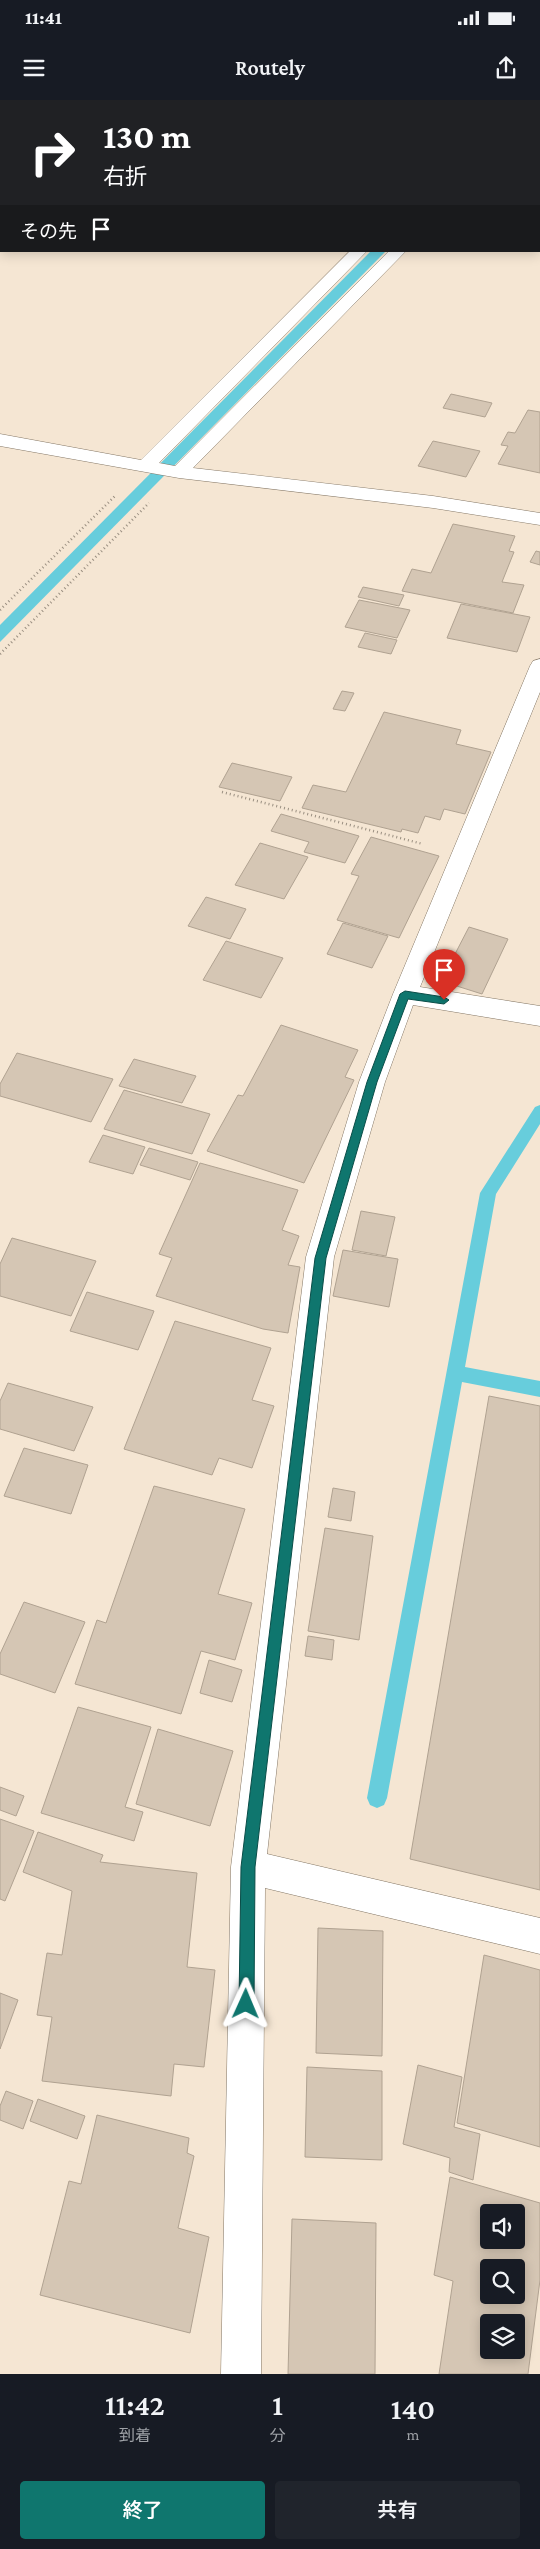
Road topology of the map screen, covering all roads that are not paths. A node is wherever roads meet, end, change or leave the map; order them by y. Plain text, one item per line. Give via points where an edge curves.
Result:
1 (358, 252) edge
2 (397, 252) edge
3 (0, 440) edge
4 (147, 467) junction
5 (176, 471) junction
6 (540, 519) edge
7 (540, 666) edge
8 (405, 994) junction
9 (540, 1016) edge
10 (248, 1867) junction
11 (540, 1936) edge
12 (241, 2374) edge

1 - 4 street
2 - 5 street
3 - 4 street
4 - 5 street
5 - 6 street via 433,502
7 - 8 street
8 - 9 street
8 - 10 street via 372,1082 320,1258
10 - 11 street
10 - 12 street

